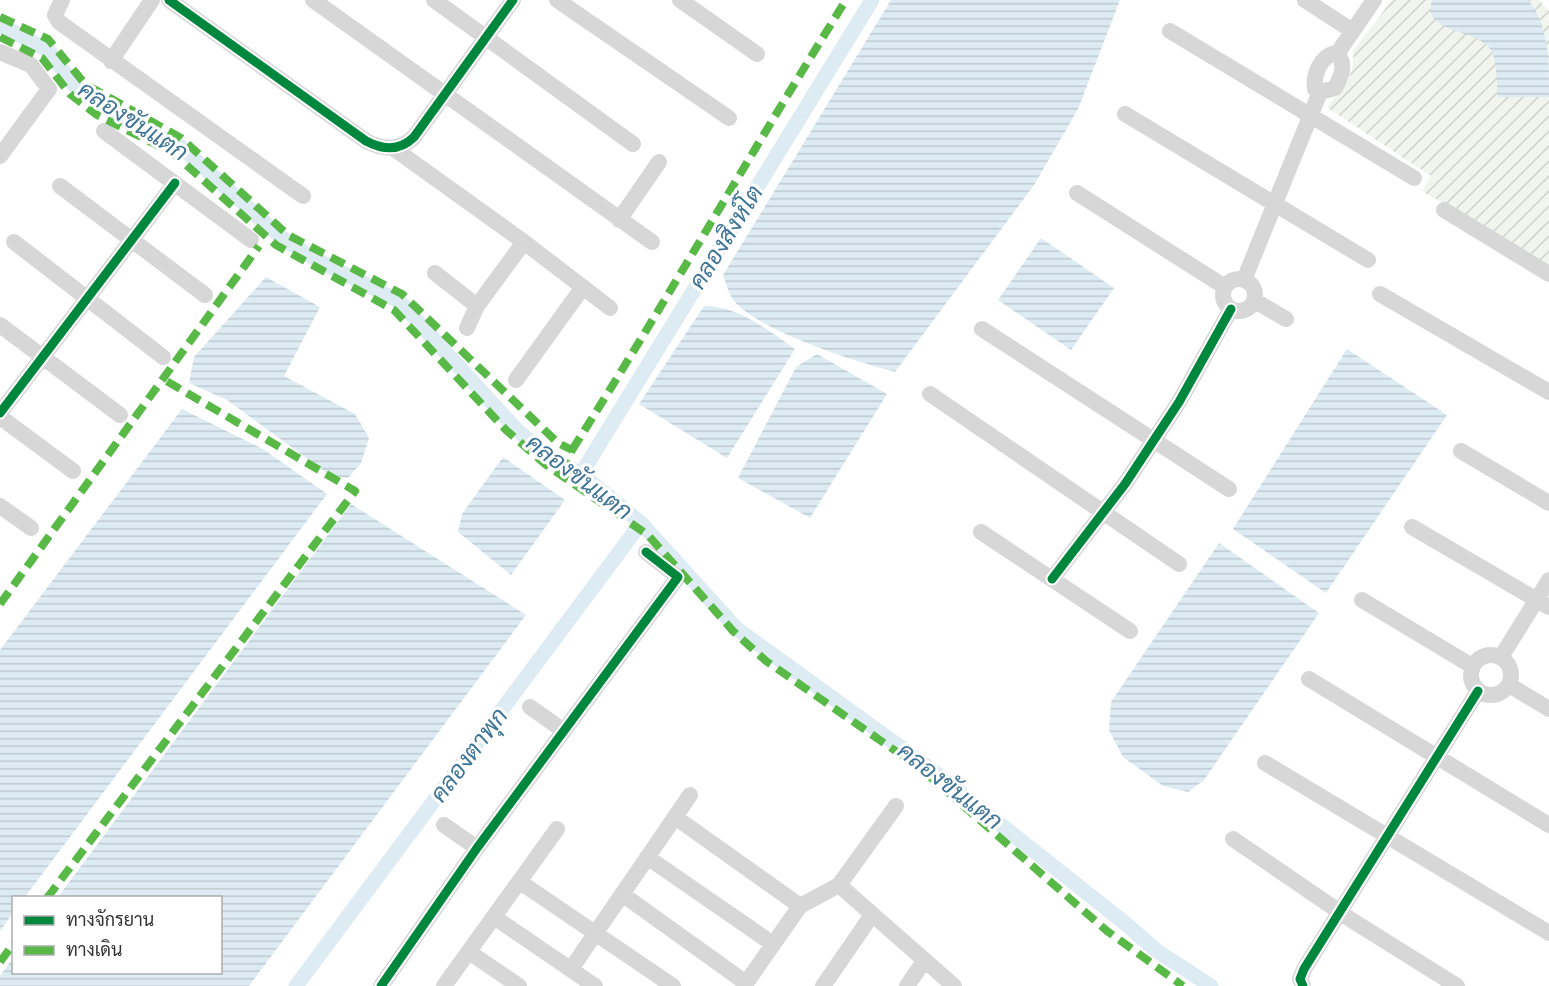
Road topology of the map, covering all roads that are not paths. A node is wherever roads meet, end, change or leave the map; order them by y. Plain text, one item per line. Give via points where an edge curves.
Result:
1 (62, 0) edge
2 (153, 0) edge
3 (169, 0) edge
4 (313, 0) edge
5 (435, 0) edge
6 (513, 0) edge
7 (556, 0) edge
8 (680, 0) edge
9 (1305, 0) edge
10 (1374, 0) edge
11 (1351, 30) junction
12 (1170, 31) dead end
13 (486, 37) junction
14 (0, 52) edge
15 (757, 54) dead end
16 (1337, 54) junction
17 (111, 61) junction
18 (1320, 92) junction
19 (444, 96) junction
20 (1125, 114) dead end
21 (1311, 116) junction
22 (729, 118) dead end
23 (104, 130) dead end
24 (633, 144) dead end
25 (3, 146) edge
26 (393, 148) junction
27 (659, 162) dead end
28 (1414, 178) dead end
29 (175, 183) junction
30 (60, 186) dead end
31 (1077, 193) dead end
32 (303, 196) dead end
33 (1276, 205) junction
34 (1444, 210) dead end
35 (620, 220) junction
36 (132, 240) junction
37 (251, 240) dead end
38 (14, 242) dead end
39 (524, 242) junction
40 (652, 242) dead end
41 (1368, 260) dead end
42 (435, 273) dead end
43 (1549, 274) edge
44 (1244, 280) junction
45 (583, 287) junction
46 (1225, 287) junction
47 (1380, 294) dead end
48 (205, 295) dead end
49 (87, 298) junction
50 (1255, 301) junction
51 (477, 306) junction
52 (610, 308) dead end
53 (1231, 309) junction
54 (1286, 319) dead end
55 (0, 325) edge
56 (467, 328) dead end
57 (982, 329) dead end
58 (43, 357) junction
59 (163, 357) dead end
60 (516, 380) dead end
61 (1549, 392) edge
62 (930, 394) dead end
63 (0, 415) edge
64 (120, 415) dead end
65 (1154, 440) junction
66 (1461, 451) dead end
67 (74, 471) dead end
68 (1229, 489) dead end
69 (1549, 503) edge
70 (0, 506) edge
71 (1104, 512) junction
72 (1412, 527) dead end
73 (31, 528) dead end
74 (981, 532) dead end
75 (646, 552) dead end
76 (1179, 564) dead end
77 (1052, 579) junction
78 (1549, 580) edge
79 (1362, 600) dead end
80 (1543, 604) edge
81 (1130, 631) dead end
82 (1501, 657) junction
83 (1472, 666) junction
84 (1309, 679) dead end
85 (1509, 685) junction
86 (1478, 691) junction
87 (530, 707) dead end
88 (1549, 709) edge
89 (564, 731) junction
90 (1438, 757) junction
91 (1265, 763) dead end
92 (690, 795) dead end
93 (896, 806) dead end
94 (675, 817) junction
95 (444, 825) dead end
96 (1549, 825) edge
97 (557, 829) dead end
98 (1389, 837) junction
99 (1233, 840) dead end
100 (477, 848) junction
101 (647, 857) junction
102 (520, 882) junction
103 (839, 885) junction
104 (622, 894) junction
105 (800, 906) junction
106 (1341, 913) junction
107 (872, 915) junction
108 (495, 916) junction
109 (595, 933) junction
110 (1549, 933) edge
111 (773, 944) junction
112 (469, 952) junction
113 (924, 961) junction
114 (575, 977) edge
115 (745, 985) edge
116 (381, 986) edge
117 (444, 986) edge
118 (519, 986) edge
119 (595, 986) edge
120 (673, 986) edge
121 (823, 986) edge
122 (907, 986) edge
123 (954, 986) edge
124 (1303, 986) edge
125 (1457, 986) edge

1 - 17 street via 55,15 59,22
2 - 17 street
3 - 26 street via 366,141
4 - 19 street
5 - 13 street
6 - 13 street
7 - 22 street
8 - 15 street
9 - 11 street
10 - 11 street
11 - 16 street
12 - 21 street
13 - 19 street
13 - 24 street
14 - 25 street via 31,65 49,89
16 - 18 street via 1343,66 1341,77 1335,88
16 - 18 street via 1323,60 1313,79
17 - 32 street
18 - 21 street
19 - 26 street via 414,137
19 - 35 street
20 - 33 street
21 - 28 street
21 - 33 street
23 - 29 street
26 - 39 street
27 - 35 street
29 - 36 street
29 - 37 street
30 - 36 street
31 - 46 street
33 - 41 street
33 - 44 street
34 - 43 street
35 - 40 street
36 - 48 street
36 - 49 street
38 - 49 street
39 - 45 street
39 - 51 street
42 - 51 street
44 - 46 street via 1233,280
44 - 50 street via 1255,291
45 - 52 street
45 - 60 street
46 - 53 street via 1223,298
47 - 61 street
49 - 58 street
49 - 59 street
50 - 53 street via 1244,312
50 - 54 street
51 - 56 street
53 - 65 street
55 - 58 street
57 - 65 street
58 - 63 street
58 - 64 street
62 - 71 street
63 - 67 street
65 - 68 street
65 - 71 street
66 - 69 street
70 - 73 street
71 - 76 street
71 - 77 street
72 - 80 street
74 - 77 street
75 - 89 street via 678,577
77 - 81 street
78 - 80 street
79 - 83 street
80 - 82 street
82 - 83 street via 1481,657
82 - 85 street via 1511,672
83 - 86 street via 1471,680
84 - 90 street
85 - 86 street via 1492,695
85 - 88 street
86 - 90 street
87 - 89 street
89 - 100 street
90 - 96 street
90 - 98 street
91 - 98 street
92 - 94 street
93 - 103 street
94 - 101 street
94 - 105 street
95 - 100 street
97 - 102 street
98 - 106 street
98 - 110 street
99 - 106 street
100 - 116 street
101 - 104 street
101 - 111 street
102 - 108 street
102 - 109 street
103 - 105 street
103 - 107 street
104 - 109 street
104 - 115 street
105 - 111 street
106 - 124 street via 1305,969 1300,979
106 - 125 street
107 - 113 street
107 - 121 street
108 - 112 street
108 - 114 street
109 - 114 street
109 - 120 street
111 - 115 street
112 - 117 street
112 - 118 street
113 - 122 street
113 - 123 street
114 - 119 street

